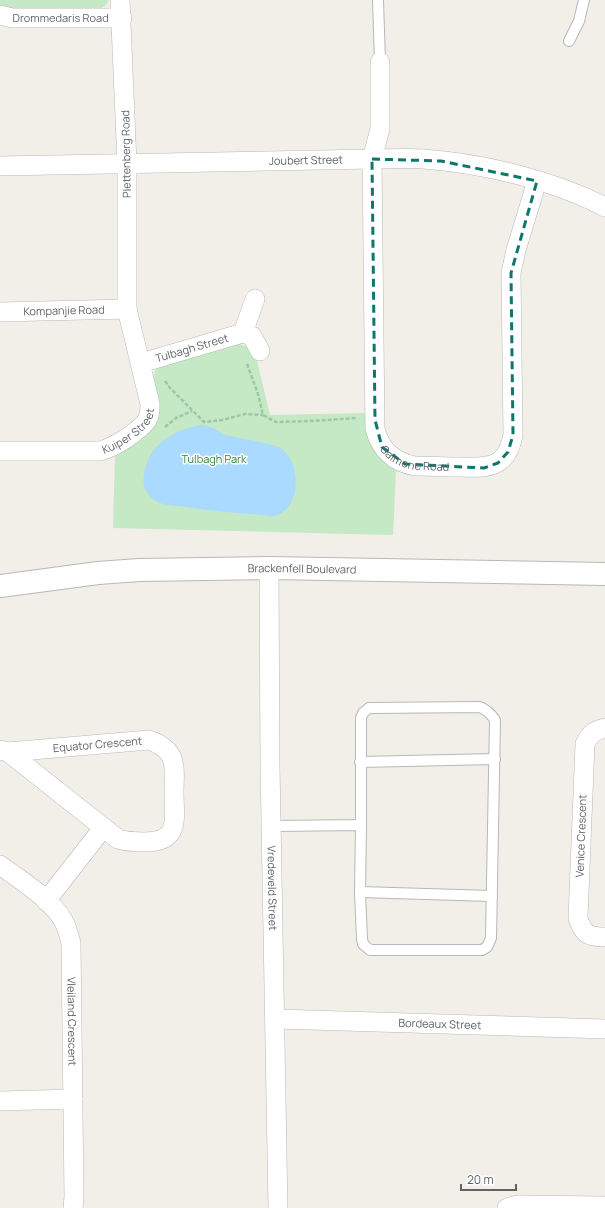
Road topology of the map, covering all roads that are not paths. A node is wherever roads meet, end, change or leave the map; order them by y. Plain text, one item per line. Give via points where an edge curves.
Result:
1 (378, 0) edge
2 (584, 0) edge
3 (121, 9) edge
4 (0, 15) edge
5 (568, 41) dead end
6 (380, 62) joint
7 (372, 159) junction
8 (127, 164) junction
9 (0, 166) edge
10 (537, 181) junction
11 (603, 203) edge
12 (255, 299) dead end
13 (127, 308) junction
14 (0, 312) edge
15 (238, 335) junction
16 (260, 351) dead end
17 (147, 361) junction
18 (0, 451) edge
19 (269, 568) junction
20 (605, 574) edge
21 (0, 586) edge
22 (605, 728) edge
23 (4, 751) edge
24 (495, 759) junction
25 (360, 762) junction
26 (361, 824) junction
27 (272, 826) junction
28 (103, 828) junction
29 (0, 865) edge
30 (360, 892) junction
31 (492, 896) junction
32 (46, 901) junction
33 (605, 937) edge
34 (276, 1019) junction
35 (605, 1029) edge
36 (73, 1099) junction
37 (0, 1101) edge
38 (605, 1206) edge
39 (72, 1208) edge
40 (278, 1208) edge
41 (507, 1208) edge

1 - 6 lane
2 - 5 lane via 579,21
3 - 4 street, Drommedaris Road via 12,18
3 - 8 street, Plettenberg Road
6 - 7 street, Salmone Road via 380,129
7 - 8 street, Joubert Street
7 - 10 street, Joubert Street via 441,161 476,166
7 - 10 street, Salmone Road via 375,429 382,448 389,455 396,461 415,466 484,468 498,463 512,444 511,273
8 - 9 street, Joubert Street
8 - 13 street, Plettenberg Road
10 - 11 street, Joubert Street
12 - 15 street, Tulbagh Street
13 - 14 street, Kompanjie Road
13 - 17 street, Kuiper Street
15 - 16 street, Tulbagh Street via 252,336
15 - 17 street, Tulbagh Street
17 - 18 street, Kuiper Street via 149,416 143,425 115,446 100,451
19 - 20 street, Brackenfell Boulevard
19 - 21 street, Brackenfell Boulevard via 98,573
19 - 27 street, Vredeveld Street
22 - 33 street, Venice Crescent via 590,735 585,744 578,918 586,933 592,937
23 - 28 street, Equator Crescent
23 - 28 street, Equator Crescent via 149,740 164,747 174,763 174,824 169,835 155,842 128,842 118,839
24 - 25 lane
24 - 25 lane via 495,720 492,714 480,707 369,708 361,718
24 - 31 lane
25 - 26 lane
26 - 27 lane
26 - 30 lane
27 - 34 street, Vredeveld Street
28 - 32 street
29 - 32 street, Vleiland Crescent
30 - 31 lane
30 - 31 lane via 362,939 370,950 482,950 487,947 491,938
32 - 36 street, Vleiland Crescent via 62,918 71,943
34 - 35 street, Bordeaux Street
34 - 40 street, Vredeveld Street
36 - 37 street
36 - 39 street, Vleiland Crescent
38 - 41 street via 517,1204

